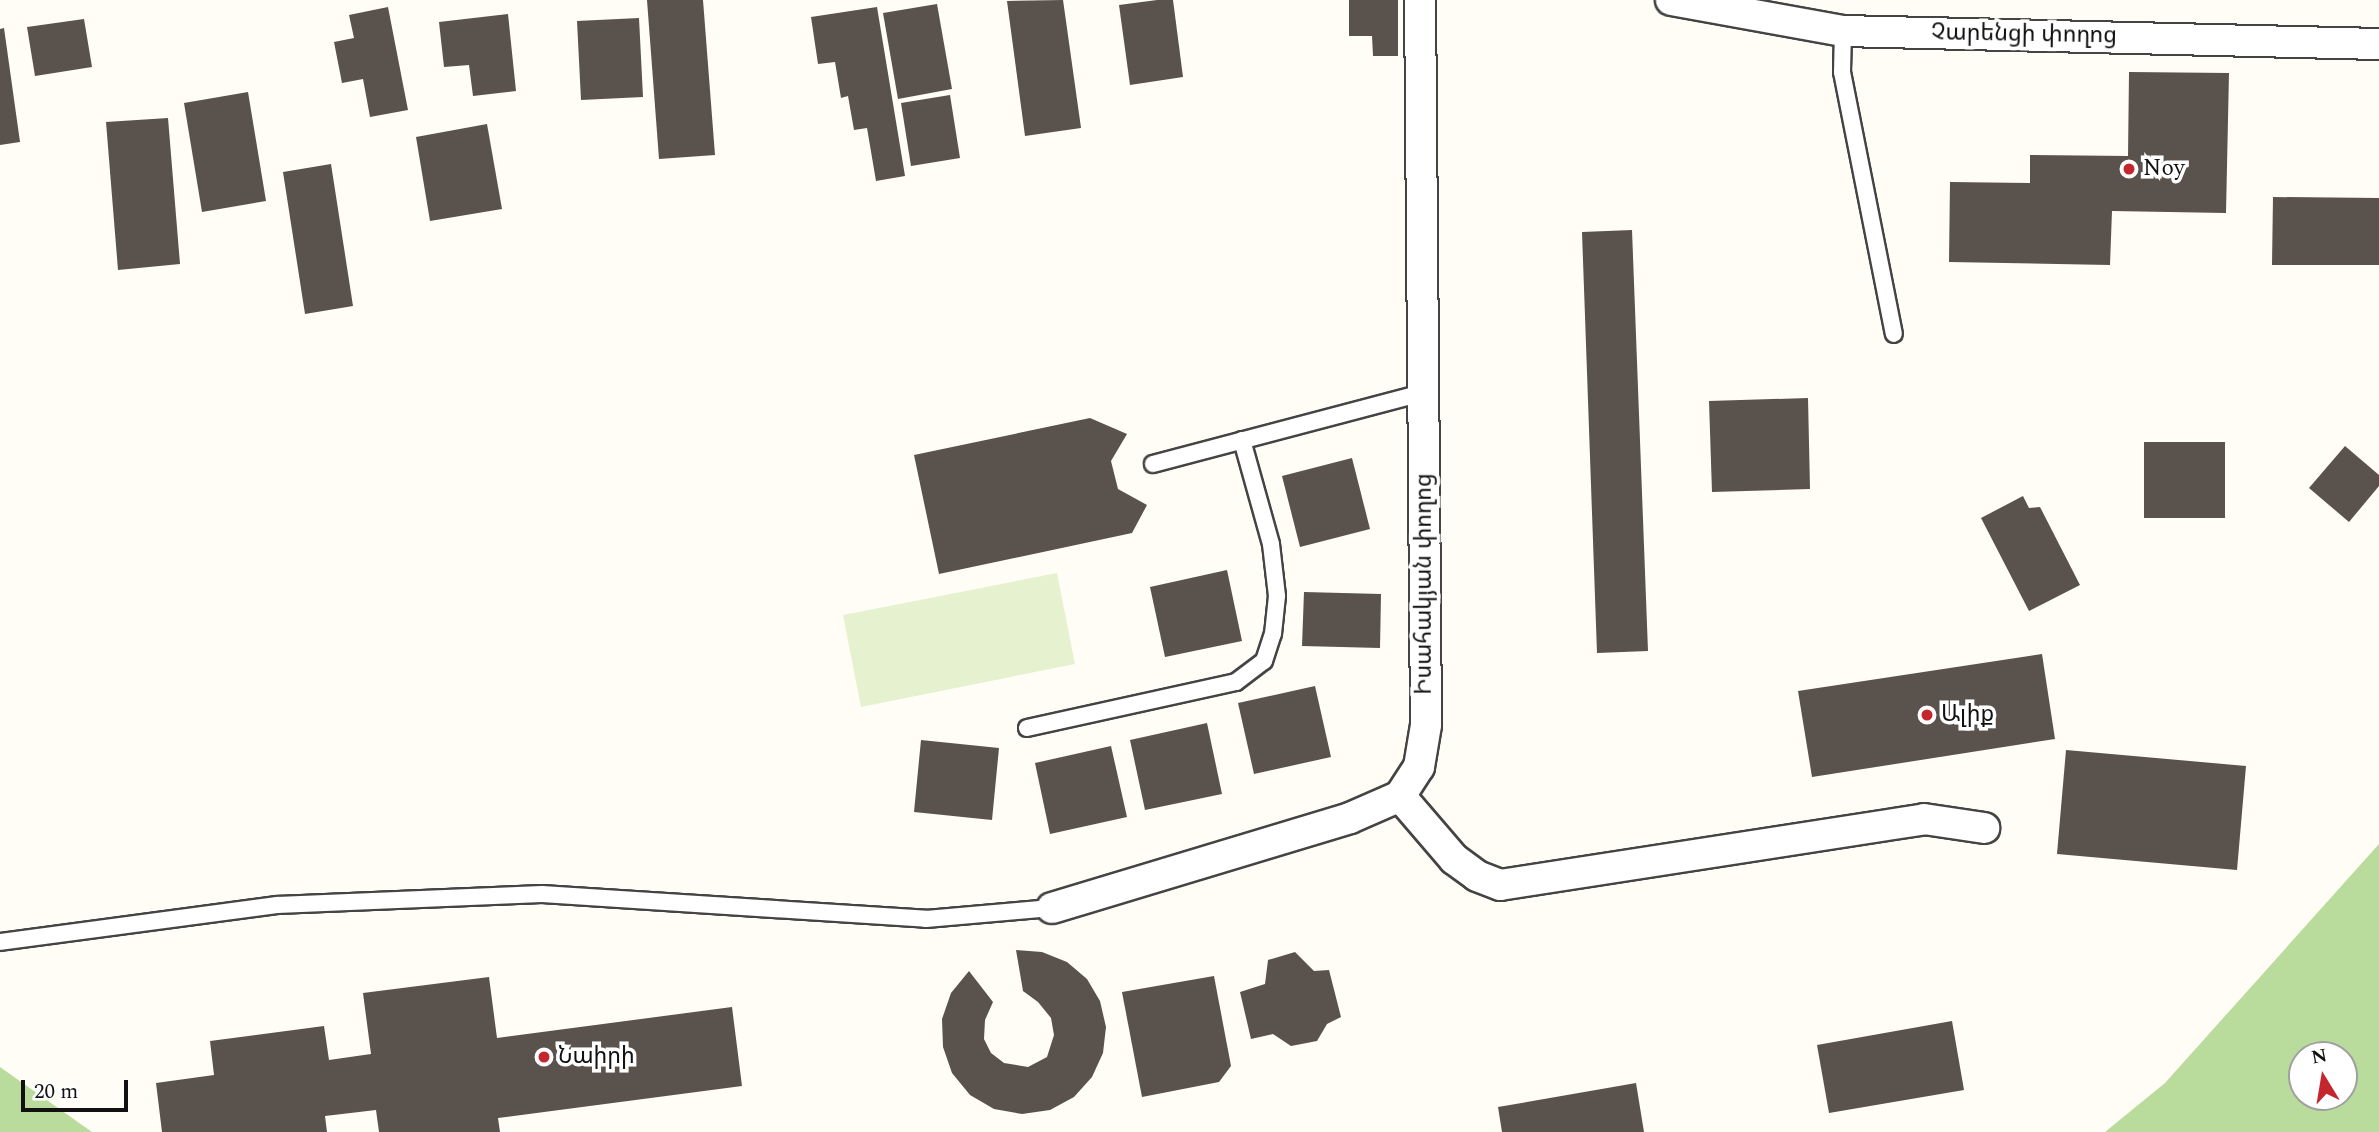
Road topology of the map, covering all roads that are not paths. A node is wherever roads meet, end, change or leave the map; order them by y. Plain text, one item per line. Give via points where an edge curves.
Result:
1 (1420, 0) edge
2 (1671, 0) edge
3 (1843, 30) junction
4 (2379, 44) edge
5 (1894, 334) dead end
6 (1425, 391) junction
7 (1242, 440) junction
8 (1153, 464) dead end
9 (1027, 728) dead end
10 (1400, 796) junction
11 (1984, 828) dead end
12 (1052, 908) joint
13 (0, 942) edge

1 - 6 street, Իսահակյան փողոց
2 - 3 street, Չարենցի փողոց
3 - 4 street, Չարենցի փողոց
3 - 5 lane via 1842,72
6 - 7 lane
6 - 10 street, Իսահակյան փողոց via 1426,725 1419,767
7 - 8 lane
7 - 9 lane via 1271,544 1277,596 1273,634 1264,661 1236,682
10 - 11 street via 1454,859 1500,885 1924,819
10 - 12 street via 1350,818
12 - 13 lane via 926,919 542,894 277,905

